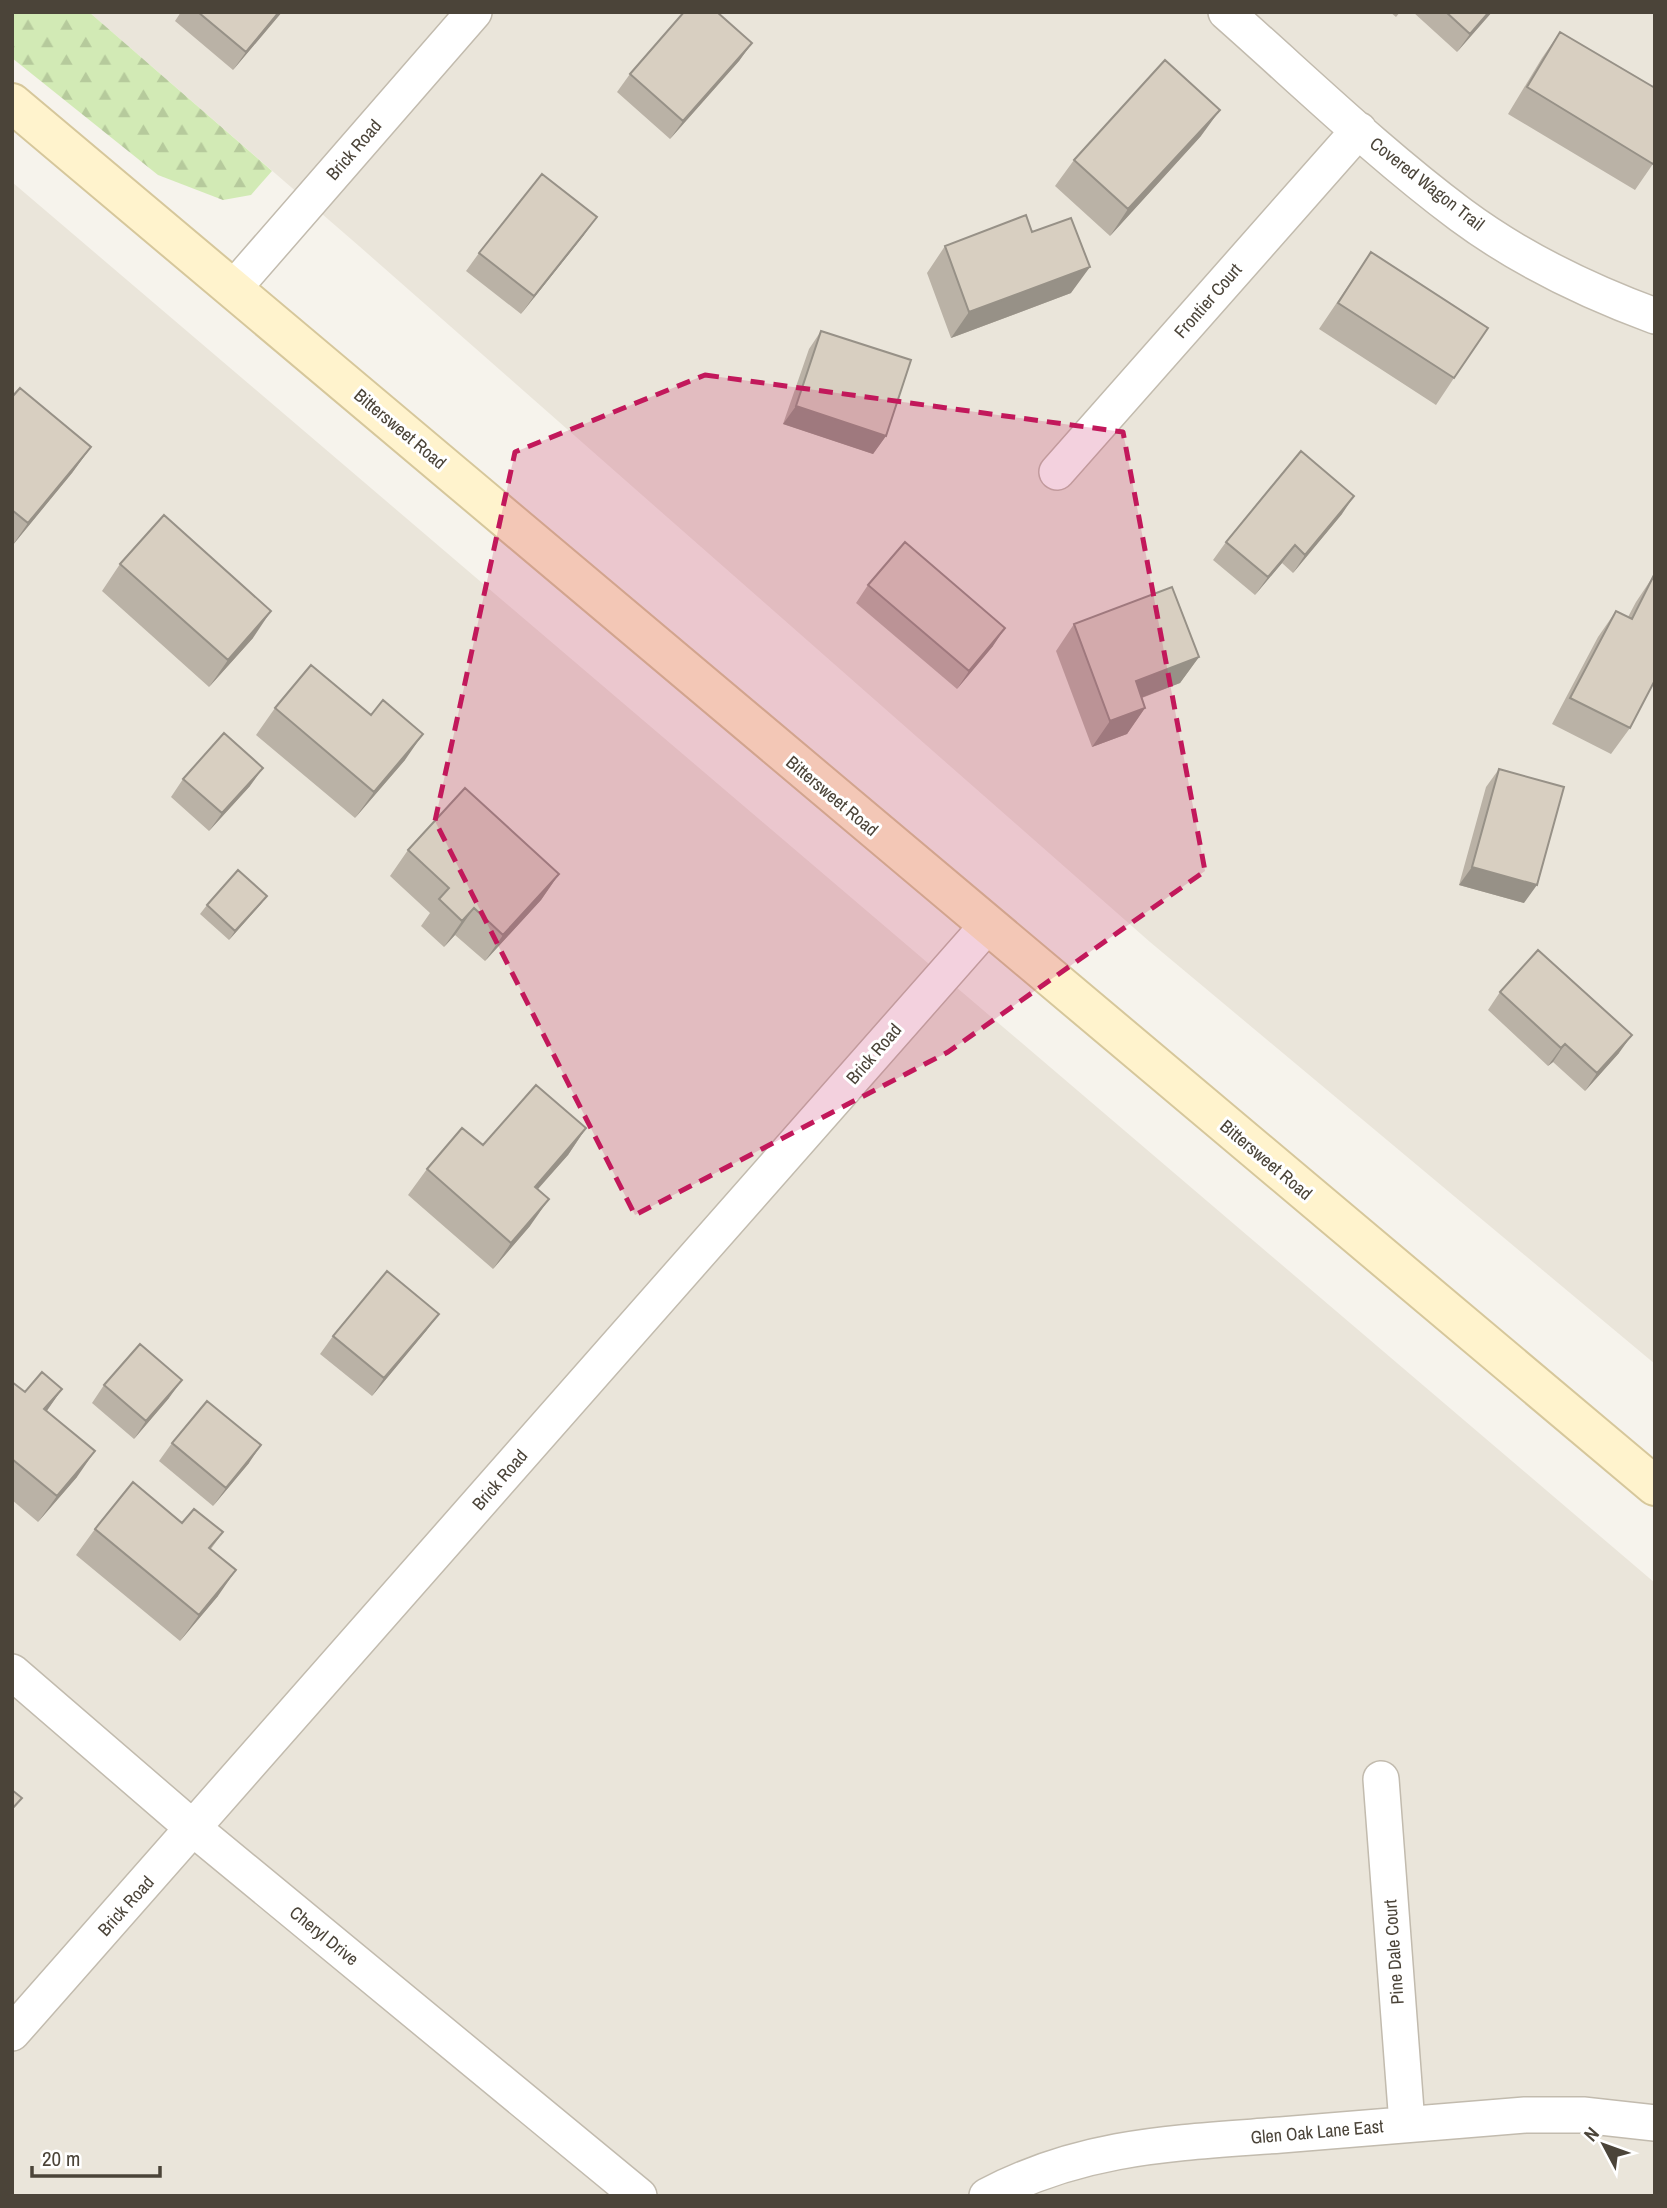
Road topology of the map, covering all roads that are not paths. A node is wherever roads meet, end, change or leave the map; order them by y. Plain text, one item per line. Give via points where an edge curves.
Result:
1 (474, 12) edge
2 (1226, 12) edge
3 (12, 103) edge
4 (1359, 130) junction
5 (233, 289) junction
6 (1655, 316) edge
7 (1057, 472) dead end
8 (987, 926) junction
9 (1655, 1486) edge
10 (12, 1672) edge
11 (1381, 1779) dead end
12 (194, 1829) junction
13 (12, 2033) edge
14 (1655, 2123) edge
15 (1407, 2124) junction
16 (639, 2196) edge
17 (987, 2196) edge

1 - 5 street, Brick Road
2 - 4 street, Covered Wagon Trail
3 - 5 street, Bittersweet Road
4 - 6 street, Covered Wagon Trail via 1461,215 1548,270
4 - 7 street, Frontier Court
5 - 8 street, Bittersweet Road
8 - 9 street, Bittersweet Road
8 - 12 street, Brick Road
10 - 12 street, Cheryl Drive
11 - 15 street, Pine Dale Court
12 - 13 street, Brick Road
12 - 16 street, Cheryl Drive
14 - 15 street, Glen Oak Lane East via 1583,2115 1525,2115
15 - 17 street, Glen Oak Lane East via 1163,2144 1083,2156 1023,2177

